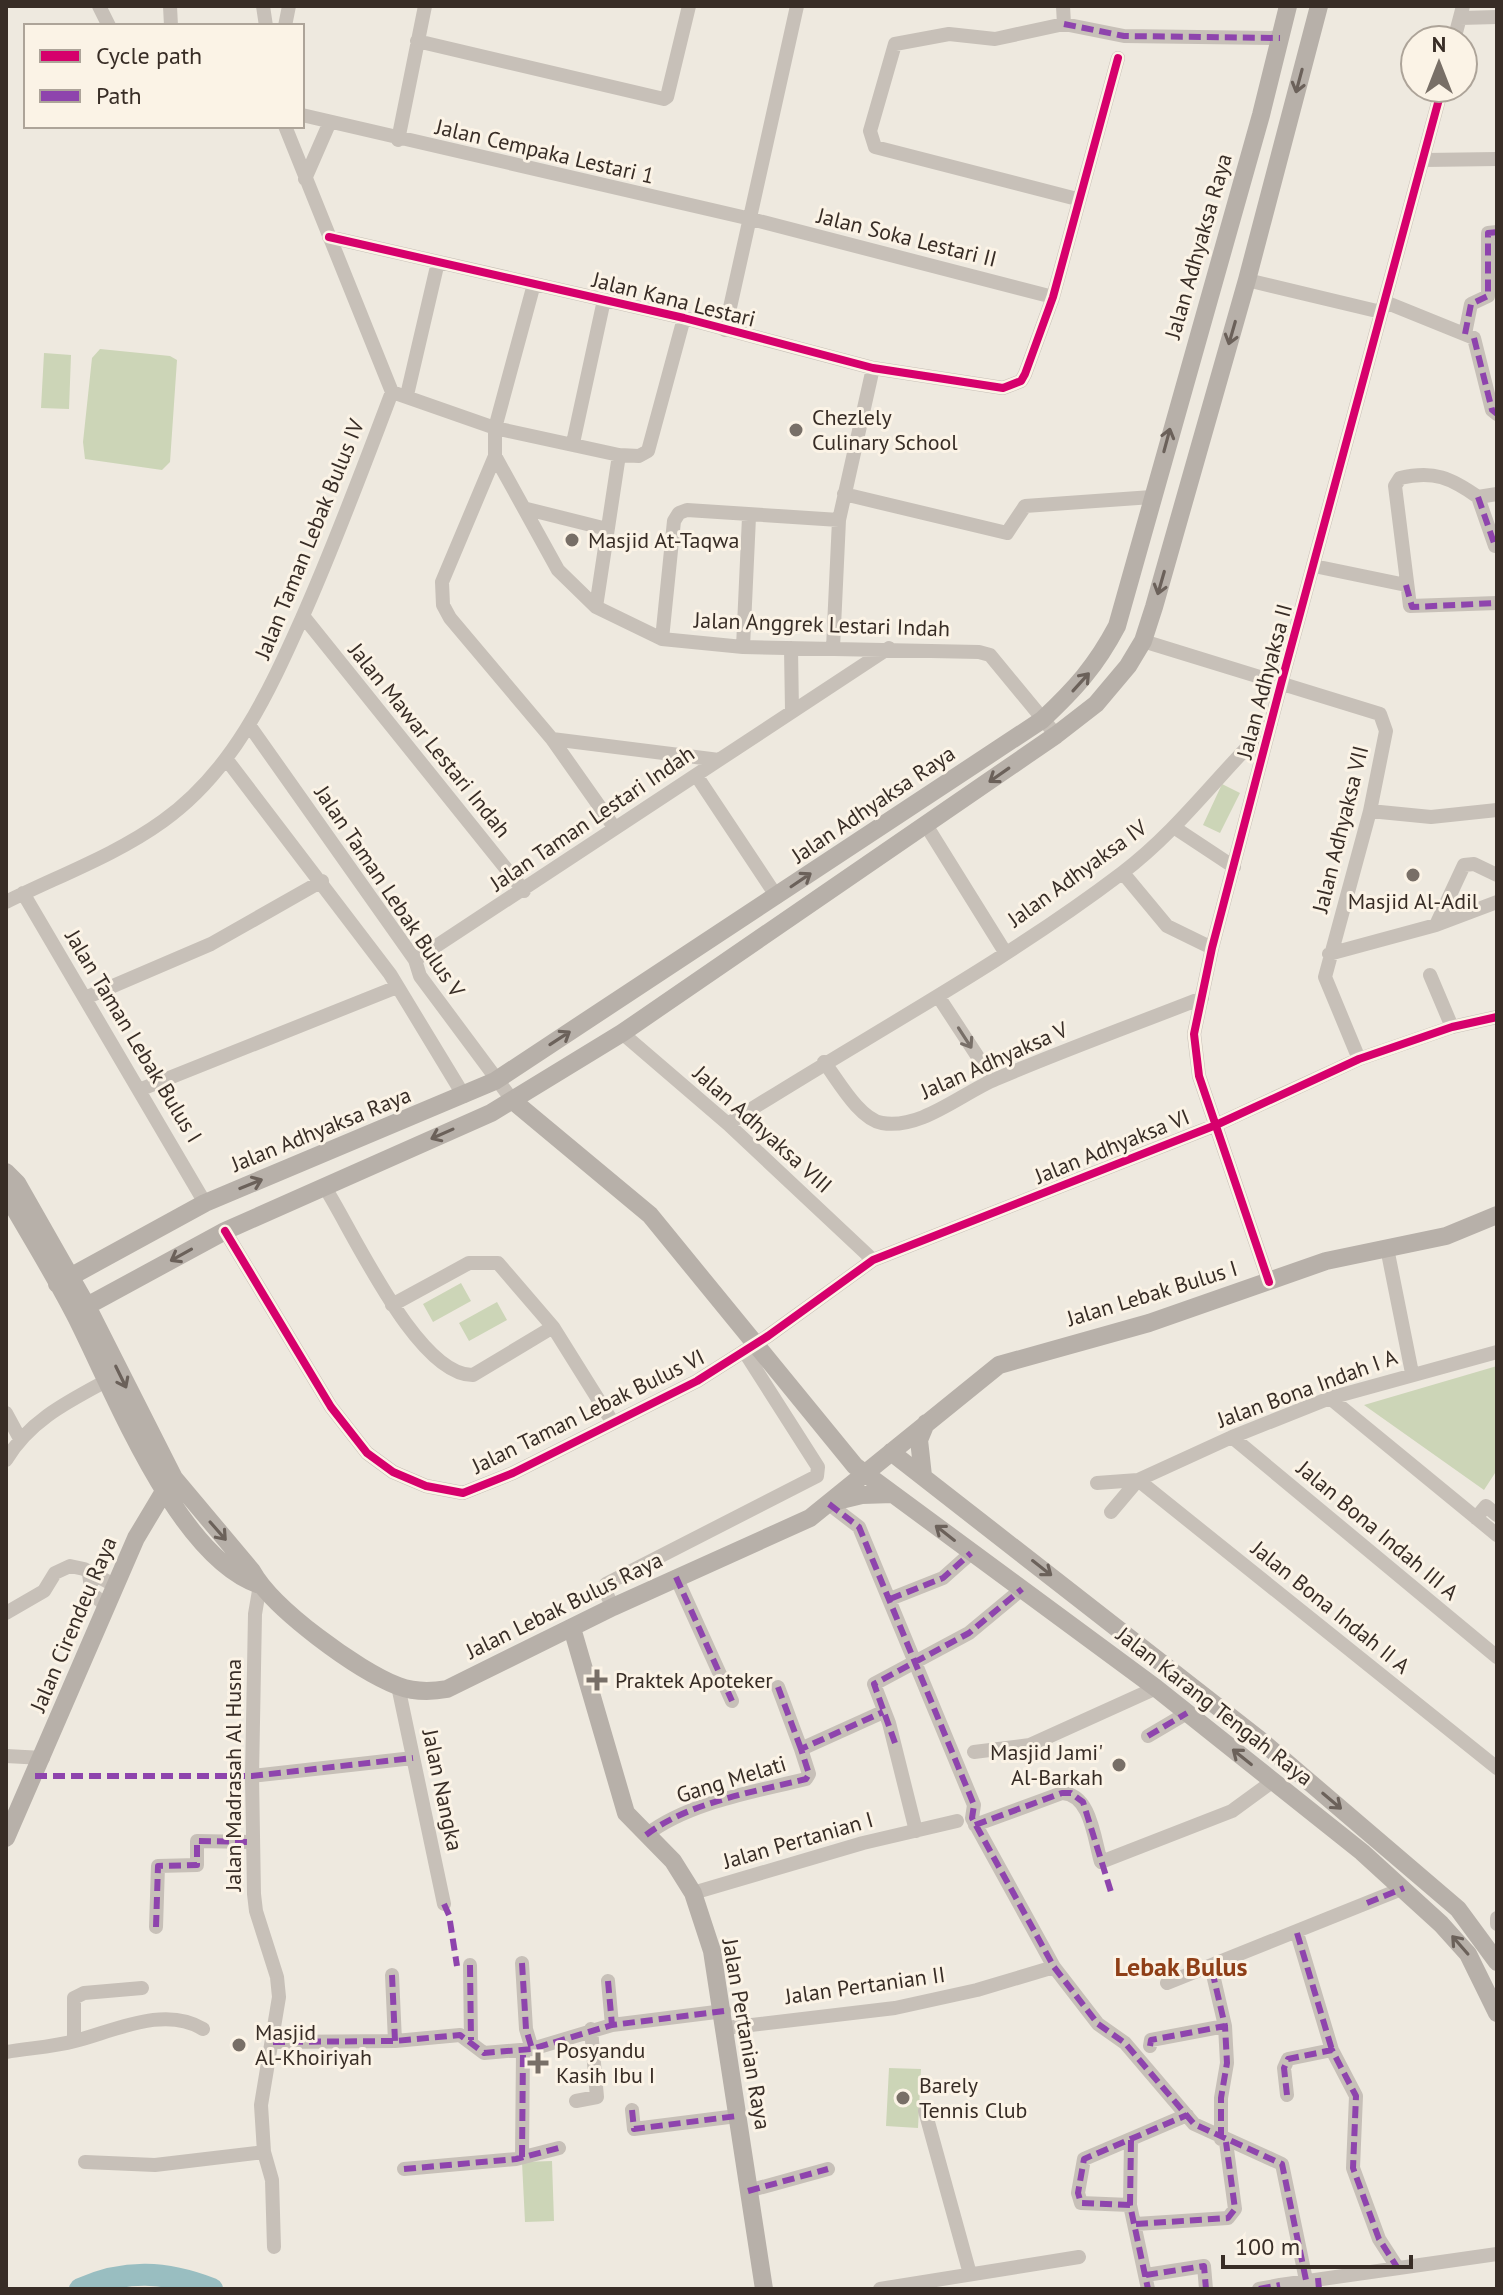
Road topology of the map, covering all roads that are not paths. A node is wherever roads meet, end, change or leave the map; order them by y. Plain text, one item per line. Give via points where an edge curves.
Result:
1 (99, 6) edge
2 (425, 6) edge
3 (689, 6) edge
4 (797, 6) edge
5 (1063, 6) edge
6 (1288, 6) edge
7 (1319, 6) edge
8 (1461, 12) edge
9 (1497, 17) edge
10 (108, 24) edge
11 (1064, 24) junction
12 (1280, 38) junction
13 (417, 41) junction
14 (1118, 58) dead end
15 (1438, 104) edge
16 (304, 116) edge
17 (329, 124) junction
18 (286, 128) edge
19 (398, 140) junction
20 (1497, 159) edge
21 (1425, 160) junction
22 (305, 179) junction
23 (1077, 199) junction
24 (751, 219) junction
25 (1497, 232) edge
26 (329, 237) junction
27 (438, 262) junction
28 (1247, 280) junction
29 (534, 284) junction
30 (1053, 297) junction
31 (604, 300) junction
32 (1383, 307) junction
33 (684, 318) junction
34 (725, 330) junction
35 (1469, 336) junction
36 (873, 368) junction
37 (392, 392) junction
38 (407, 395) junction
39 (1177, 404) junction
40 (1209, 413) junction
41 (1497, 414) edge
42 (495, 428) junction
43 (573, 443) junction
44 (619, 455) junction
45 (495, 456) junction
46 (844, 494) junction
47 (1497, 494) edge
48 (1152, 497) junction
49 (1478, 497) junction
50 (527, 509) junction
51 (749, 517) junction
52 (839, 520) junction
53 (607, 529) junction
54 (1495, 546) dead end
55 (1314, 566) junction
56 (1406, 585) junction
57 (1497, 603) edge
58 (596, 607) junction
59 (303, 616) junction
60 (662, 639) junction
61 (1143, 641) junction
62 (743, 647) junction
63 (890, 647) junction
64 (791, 648) junction
65 (833, 648) junction
66 (1281, 684) junction
67 (792, 711) junction
68 (1042, 720) junction
69 (1272, 722) junction
70 (249, 725) junction
71 (1056, 735) junction
72 (552, 739) junction
73 (227, 760) junction
74 (719, 760) junction
75 (696, 775) junction
76 (1497, 810) edge
77 (1370, 811) junction
78 (926, 825) junction
79 (614, 827) junction
80 (1175, 828) junction
81 (1234, 867) junction
82 (1123, 873) junction
83 (1497, 875) edge
84 (322, 881) junction
85 (524, 891) junction
86 (23, 893) junction
87 (777, 897) junction
88 (6, 902) edge
89 (1497, 902) edge
90 (1436, 925) junction
91 (1212, 948) junction
92 (1005, 952) junction
93 (1329, 954) junction
94 (415, 960) junction
95 (1430, 975) dead end
96 (397, 987) junction
97 (938, 996) junction
98 (85, 998) junction
99 (1202, 998) junction
100 (1497, 1017) edge
101 (1452, 1027) junction
102 (622, 1033) junction
103 (1359, 1059) junction
104 (824, 1062) junction
105 (993, 1080) junction
106 (495, 1081) junction
107 (139, 1090) junction
108 (464, 1096) junction
109 (513, 1101) junction
110 (728, 1124) junction
111 (1216, 1125) junction
112 (6, 1172) edge
113 (324, 1186) junction
114 (6, 1194) edge
115 (205, 1203) junction
116 (1497, 1215) edge
117 (225, 1231) junction
118 (1387, 1248) junction
119 (873, 1260) junction
120 (90, 1267) junction
121 (64, 1281) junction
122 (1269, 1282) junction
123 (392, 1305) junction
124 (88, 1306) junction
125 (553, 1327) junction
126 (751, 1347) junction
127 (1497, 1352) edge
128 (1412, 1373) junction
129 (106, 1381) junction
130 (1330, 1398) junction
131 (6, 1413) edge
132 (613, 1423) junction
133 (926, 1423) junction
134 (19, 1437) junction
135 (1232, 1437) junction
136 (891, 1452) junction
137 (847, 1457) junction
138 (6, 1460) edge
139 (866, 1473) junction
140 (923, 1476) junction
141 (1138, 1480) junction
142 (168, 1484) junction
143 (848, 1487) junction
144 (893, 1494) junction
145 (1497, 1494) edge
146 (1122, 1499) junction
147 (830, 1503) junction
148 (1111, 1512) dead end
149 (1487, 1513) edge
150 (1497, 1535) edge
151 (971, 1553) junction
152 (89, 1574) junction
153 (676, 1577) junction
154 (260, 1585) junction
155 (116, 1586) junction
156 (1022, 1589) junction
157 (890, 1599) junction
158 (107, 1606) junction
159 (613, 1607) junction
160 (6, 1613) edge
161 (572, 1628) junction
162 (1497, 1657) edge
163 (916, 1663) junction
164 (398, 1686) junction
165 (778, 1687) dead end
166 (1156, 1688) junction
167 (732, 1701) dead end
168 (883, 1712) junction
169 (1187, 1713) junction
170 (1148, 1736) dead end
171 (801, 1749) junction
172 (974, 1752) dead end
173 (6, 1756) edge
174 (43, 1758) junction
175 (413, 1758) junction
176 (1497, 1768) edge
177 (252, 1776) junction
178 (1273, 1781) junction
179 (957, 1821) dead end
180 (975, 1825) junction
181 (916, 1831) junction
182 (646, 1835) junction
183 (6, 1838) edge
184 (252, 1842) junction
185 (1404, 1888) junction
186 (693, 1893) junction
187 (444, 1904) dead end
188 (1497, 1918) edge
189 (1497, 1924) edge
190 (156, 1927) dead end
191 (1297, 1933) junction
192 (1497, 1962) edge
193 (522, 1963) dead end
194 (470, 1965) dead end
195 (1211, 1966) junction
196 (1054, 1967) junction
197 (392, 1975) dead end
198 (608, 1981) dead end
199 (1167, 1983) dead end
200 (142, 1988) dead end
201 (1497, 2013) edge
202 (725, 2019) junction
203 (612, 2025) junction
204 (1225, 2026) junction
205 (203, 2029) dead end
206 (591, 2029) junction
207 (471, 2040) junction
208 (74, 2041) junction
209 (395, 2041) junction
210 (273, 2042) junction
211 (1150, 2046) dead end
212 (528, 2050) junction
213 (1332, 2050) junction
214 (6, 2052) edge
215 (1287, 2095) dead end
216 (576, 2101) dead end
217 (632, 2110) dead end
218 (925, 2111) dead end
219 (1187, 2115) junction
220 (737, 2116) junction
221 (1131, 2140) junction
222 (1224, 2140) junction
223 (559, 2148) dead end
224 (264, 2152) junction
225 (522, 2157) junction
226 (85, 2162) dead end
227 (404, 2169) dead end
228 (828, 2169) dead end
229 (747, 2184) junction
230 (1130, 2205) junction
231 (1136, 2224) junction
232 (274, 2247) dead end
233 (1497, 2254) edge
234 (1079, 2257) dead end
235 (1397, 2267) junction
236 (970, 2274) junction
237 (1147, 2282) edge
238 (1314, 2282) edge
239 (1280, 2287) edge
240 (764, 2289) edge
241 (880, 2289) edge
242 (1206, 2289) edge
243 (1259, 2289) edge

1 - 10 street
2 - 13 street
3 - 13 street via 664,99
4 - 24 street
5 - 11 street
6 - 12 main road, Jalan Adhyaksa Raya
7 -> 28 main road
8 - 9 street
11 - 12 street via 1124,36
11 - 23 street via 995,39 949,34 895,44 870,139 875,147
12 - 39 main road, Jalan Adhyaksa Raya
13 - 19 street
14 - 23 street
15 - 21 street, Jalan Adhyaksa II
16 - 17 street, Jalan Cempaka Lestari 1
17 - 19 street, Jalan Cempaka Lestari 1
17 - 22 street
18 - 22 street
19 - 24 street, Jalan Cempaka Lestari 1
20 - 21 street
21 - 32 street, Jalan Adhyaksa II
22 - 26 street
23 - 30 street
24 - 30 street, Jalan Soka Lestari II
24 - 34 street
25 - 35 street via 1488,233 1488,296 1471,304
26 - 27 street, Jalan Kana Lestari
26 - 37 street
27 - 29 street, Jalan Kana Lestari
27 - 38 street
28 - 32 street
28 -> 40 main road
29 - 31 street, Jalan Kana Lestari
29 - 42 street
30 - 36 street, Jalan Kana Lestari via 1025,374 1012,386
31 - 33 street, Jalan Kana Lestari
31 - 43 street
32 - 35 street
32 - 55 street, Jalan Adhyaksa II
33 - 34 street, Jalan Kana Lestari
33 - 44 street via 648,451
34 - 36 street, Jalan Kana Lestari
35 - 41 street
36 - 46 street
37 - 38 street
37 - 59 street, Jalan Taman Lebak Bulus IV
38 - 42 street
39 - 40 main road
48 -> 39 main road, Jalan Adhyaksa Raya
40 -> 61 main road
42 - 43 street
42 - 45 street
43 - 44 street
44 - 53 street
45 - 50 street, Jalan Anggrek Lestari Indah
45 - 72 street via 440,593 450,618
46 - 48 street via 1007,533 1025,506
46 - 52 street
47 - 49 street
68 -> 48 main road, Jalan Adhyaksa Raya via 1098,663 1117,626
49 - 54 street
49 - 56 street via 1448,476 1400,478 1395,486
50 - 53 street
50 - 58 street, Jalan Anggrek Lestari Indah via 558,570
51 - 52 street
51 - 60 street via 679,513
51 - 62 street
52 - 65 street
53 - 58 street
55 - 56 street
55 - 66 street, Jalan Adhyaksa II
56 - 57 street via 1412,607
58 - 60 street, Jalan Anggrek Lestari Indah
59 - 70 street, Jalan Taman Lebak Bulus IV
59 - 85 street, Jalan Mawar Lestari Indah
60 - 62 street, Jalan Anggrek Lestari Indah
61 - 66 street
61 - 71 main road via 1096,704
62 - 64 street, Jalan Anggrek Lestari Indah
63 - 65 street, Jalan Anggrek Lestari Indah
63 - 67 street, Jalan Taman Lestari Indah
63 - 68 street, Jalan Anggrek Lestari Indah via 990,655
64 - 65 street, Jalan Anggrek Lestari Indah
64 - 67 street
66 - 69 street, Jalan Adhyaksa II
66 - 77 street, Jalan Adhyaksa VII via 1380,714 1386,731
67 - 74 street, Jalan Taman Lestari Indah
68 - 71 street, Jalan Anggrek Lestari Indah
87 -> 68 main road, Jalan Adhyaksa Raya
69 - 80 street, Jalan Adhyaksa IV
69 - 81 street, Jalan Adhyaksa II
70 - 73 street, Jalan Taman Lebak Bulus IV
70 - 94 street, Jalan Taman Lebak Bulus V
71 -> 78 main road
72 - 74 street
72 - 79 street
73 - 84 street
73 - 86 street, Jalan Taman Lebak Bulus IV via 150,830
74 - 75 street, Jalan Taman Lestari Indah
75 - 79 street, Jalan Taman Lestari Indah
75 - 87 street
76 - 77 street via 1431,817
77 - 93 street, Jalan Adhyaksa VII
78 - 92 street, Jalan Adhyaksa IV
78 - 102 main road
79 - 85 street, Jalan Taman Lestari Indah
80 - 81 street
80 - 82 street, Jalan Adhyaksa IV
81 - 91 street, Jalan Adhyaksa II
82 - 91 street via 1167,926
82 - 92 street, Jalan Adhyaksa IV
83 - 90 street via 1464,865
84 - 96 street
84 - 98 street via 211,944
85 - 94 street, Jalan Taman Lestari Indah
86 - 88 street, Jalan Taman Lebak Bulus IV
86 - 98 street, Jalan Taman Lebak Bulus I
106 -> 87 main road, Jalan Adhyaksa Raya
89 - 90 street
90 - 93 street
91 - 99 street, Jalan Adhyaksa II
92 - 97 street, Jalan Adhyaksa IV
93 - 103 street, Jalan Adhyaksa VII via 1325,977
94 - 106 street, Jalan Taman Lebak Bulus V via 420,976
95 - 101 street
96 - 107 street
96 - 108 street
97 - 104 street, Jalan Adhyaksa IV
97 -> 105 street
98 - 107 street, Jalan Taman Lebak Bulus I
99 - 105 street, Jalan Adhyaksa V
99 - 111 street, Jalan Adhyaksa II via 1195,1053
100 - 101 street, Jalan Adhyaksa VI
101 - 103 street, Jalan Adhyaksa VI
102 - 109 main road
102 - 110 street, Jalan Adhyaksa VIII
103 - 111 street, Jalan Adhyaksa VI
104 - 105 street, Jalan Adhyaksa V via 866,1115 880,1123 929,1114
104 - 110 street, Jalan Adhyaksa IV
106 - 108 main road, Jalan Adhyaksa Raya
106 - 109 street, Jalan Taman Lebak Bulus V
107 - 115 street, Jalan Taman Lebak Bulus I
115 -> 108 main road, Jalan Adhyaksa Raya
109 -> 113 main road
109 - 126 main road via 650,1215
110 - 119 street, Jalan Adhyaksa VIII
111 - 119 street, Jalan Adhyaksa VI
111 - 122 street, Jalan Adhyaksa II
112 - 121 main road, Jalan Lebak Bulus Raya via 17,1183
113 - 117 main road
113 - 123 street
114 - 121 main road, Jalan Lebak Bulus Raya
115 - 120 main road, Jalan Adhyaksa Raya
116 - 118 main road, Jalan Lebak Bulus I via 1446,1236
117 -> 124 main road
117 - 132 street, Jalan Taman Lebak Bulus VI via 331,1407 367,1453 393,1472 463,1493
118 - 122 main road, Jalan Lebak Bulus I via 1326,1261
118 - 128 street
119 - 126 street, Jalan Adhyaksa VI
120 - 121 main road, Jalan Adhyaksa Raya
120 - 124 main road
121 - 124 main road, Jalan Lebak Bulus Raya
122 - 133 main road, Jalan Lebak Bulus I via 999,1365
123 - 125 street via 469,1263 498,1263
123 - 125 street via 441,1365 465,1375
124 - 129 main road, Jalan Lebak Bulus Raya
124 -> 142 main road, Jalan Lebak Bulus Raya
125 - 132 street
126 - 132 street, Jalan Taman Lebak Bulus VI
126 - 137 main road
126 - 159 street via 818,1467 815,1480 606,1584
127 - 128 street, Jalan Bona Indah I A
128 - 130 street, Jalan Bona Indah I A
129 - 134 street
129 - 142 main road, Jalan Lebak Bulus Raya
130 - 135 street, Jalan Bona Indah I A
130 - 149 street
131 - 134 street
133 - 136 main road, Jalan Lebak Bulus I
133 - 140 main road via 919,1440
134 - 138 street
135 - 141 street, Jalan Bona Indah I A
135 - 162 street, Jalan Bona Indah III A
136 - 139 main road, Jalan Lebak Bulus Raya
136 - 140 main road, Jalan Karang Tengah Raya
137 - 139 main road
137 - 143 main road
139 - 143 main road, Jalan Lebak Bulus Raya
139 - 144 main road, Jalan Karang Tengah Raya
140 -> 192 main road, Jalan Karang Tengah Raya via 1375,1836 1458,1909
141 - 146 street, Jalan Bona Indah I A
141 - 146 street, Jalan Bona Indah I A via 1104,1483
141 - 176 street, Jalan Bona Indah II A
142 - 154 main road, Jalan Lebak Bulus Raya
142 - 155 main road, Jalan Cirendeu Raya
143 - 147 main road, Jalan Lebak Bulus Raya
144 - 147 main road
151 -> 144 main road, Jalan Karang Tengah Raya
145 - 149 street
146 - 148 street, Jalan Bona Indah I A
147 - 153 main road, Jalan Lebak Bulus Raya via 810,1518
147 - 157 street via 859,1527
149 - 150 street
151 - 156 main road, Jalan Karang Tengah Raya
151 - 157 street via 943,1578
152 - 155 street
152 - 158 street via 92,1594
152 - 160 street via 77,1566 62,1568 44,1591
153 - 159 main road, Jalan Lebak Bulus Raya
153 - 167 street
154 - 164 main road, Jalan Lebak Bulus Raya via 321,1638
154 - 177 street, Jalan Madrasah Al Husna
155 - 158 main road, Jalan Cirendeu Raya
156 - 163 street via 969,1633
156 - 166 main road, Jalan Karang Tengah Raya
157 - 163 street
158 - 174 main road, Jalan Cirendeu Raya
159 - 161 main road, Jalan Lebak Bulus Raya
161 - 164 main road, Jalan Lebak Bulus Raya via 447,1689 430,1692
161 - 182 main road, Jalan Pertanian Raya via 626,1813
163 - 168 street via 874,1684
163 - 180 street via 974,1805
164 - 175 street, Jalan Nangka
165 - 171 street
166 - 169 main road, Jalan Karang Tengah Raya
166 - 172 street via 1030,1745
168 - 171 street, Gang Melati
168 - 181 street
169 - 170 street
178 -> 169 main road, Jalan Karang Tengah Raya
171 - 182 street, Gang Melati via 806,1779 736,1797 661,1824
173 - 174 street
174 - 183 main road, Jalan Cirendeu Raya
175 - 177 street
175 - 187 street, Jalan Nangka
177 - 184 street, Jalan Madrasah Al Husna
178 - 180 street via 1232,1811 1101,1862 1083,1802 1071,1793
178 - 185 main road, Jalan Karang Tengah Raya
179 - 181 street, Jalan Pertanian I
180 - 196 street
181 - 186 street, Jalan Pertanian I
182 - 186 main road, Jalan Pertanian Raya via 673,1861
184 - 190 street via 197,1841 197,1865 158,1866
184 - 210 street, Jalan Madrasah Al Husna via 256,1911 277,1977
185 - 191 street
201 -> 185 main road, Jalan Karang Tengah Raya via 1468,1954
186 - 202 main road, Jalan Pertanian Raya via 712,1951
188 - 189 street
191 - 195 street
191 - 213 street
193 - 212 street
194 - 207 street
195 - 199 street
195 - 204 street
196 - 202 street, Jalan Pertanian II via 895,2008
196 - 219 street via 1098,2024 1125,2043
197 - 209 street
198 - 203 street
200 - 208 street via 74,1998
202 - 203 street, Jalan Pertanian II
202 - 220 main road, Jalan Pertanian Raya
203 - 206 street, Jalan Pertanian II
204 - 211 street via 1151,2040
204 - 222 street
205 - 208 street via 190,2021 133,2022
206 - 212 street, Jalan Pertanian II
206 - 216 street via 597,2097
207 - 209 street, Jalan Pertanian II via 460,2035
207 - 212 street, Jalan Pertanian II via 484,2053
208 - 214 street
209 - 210 street, Jalan Pertanian II
210 - 224 street, Jalan Madrasah Al Husna via 261,2105
212 - 225 street
213 - 215 street via 1288,2059
213 - 235 street via 1356,2096 1353,2168 1379,2239
217 - 220 street via 634,2129
218 - 236 street
219 - 221 street
219 - 222 street
220 - 229 main road, Jalan Pertanian Raya
221 - 230 street
221 - 230 street via 1084,2159 1078,2193 1081,2203
222 - 231 street via 1235,2209 1228,2218
222 - 238 street via 1282,2164
223 - 225 street
224 - 226 street via 155,2165
224 - 232 street, Jalan Madrasah Al Husna via 272,2180
225 - 227 street
228 - 229 street
229 - 240 main road, Jalan Pertanian Raya
230 - 231 street
231 - 237 street
233 - 235 street
234 - 236 street
235 - 238 street
236 - 241 street
237 - 242 street via 1204,2266
238 - 239 street
239 - 243 street

